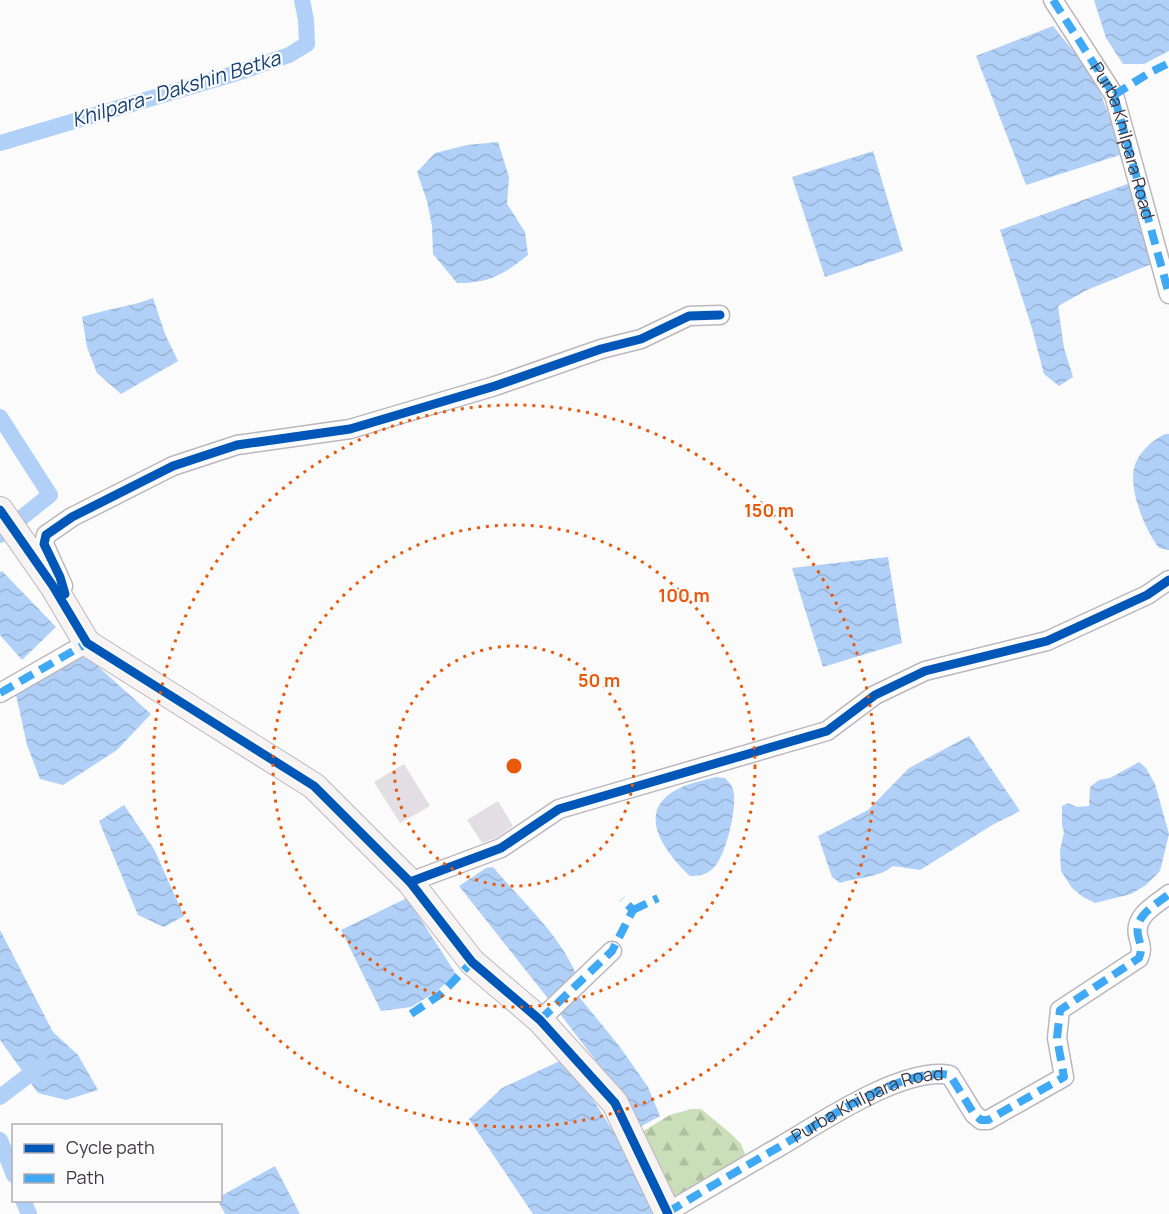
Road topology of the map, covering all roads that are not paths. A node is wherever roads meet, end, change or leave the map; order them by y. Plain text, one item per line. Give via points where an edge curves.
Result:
1 (1053, 0) edge
2 (1169, 292) edge
3 (720, 315) dead end
4 (2, 512) edge
5 (1169, 580) edge
6 (59, 596) junction
7 (87, 643) junction
8 (0, 693) edge
9 (410, 882) junction
10 (1169, 894) edge
11 (612, 951) dead end
12 (540, 1020) junction
13 (668, 1213) edge

1 - 2 street, Purba Khilpara Road via 1114,96
3 - 6 street via 689,316 641,339 350,429 237,445 173,466 72,517 46,535 44,544 64,589
4 - 6 street
5 - 9 street via 1147,595 1047,641 925,671 875,695 826,731 559,809 501,848
6 - 7 street
7 - 8 street
7 - 9 street via 314,786
9 - 12 street via 472,962
10 - 13 street, Purba Khilpara Road via 1140,917 1137,924 1143,950 1139,958 1060,1010 1057,1038 1064,1077 988,1120 974,1114 950,1075 940,1073 907,1081 866,1096
11 - 12 street
12 - 13 street via 615,1103

